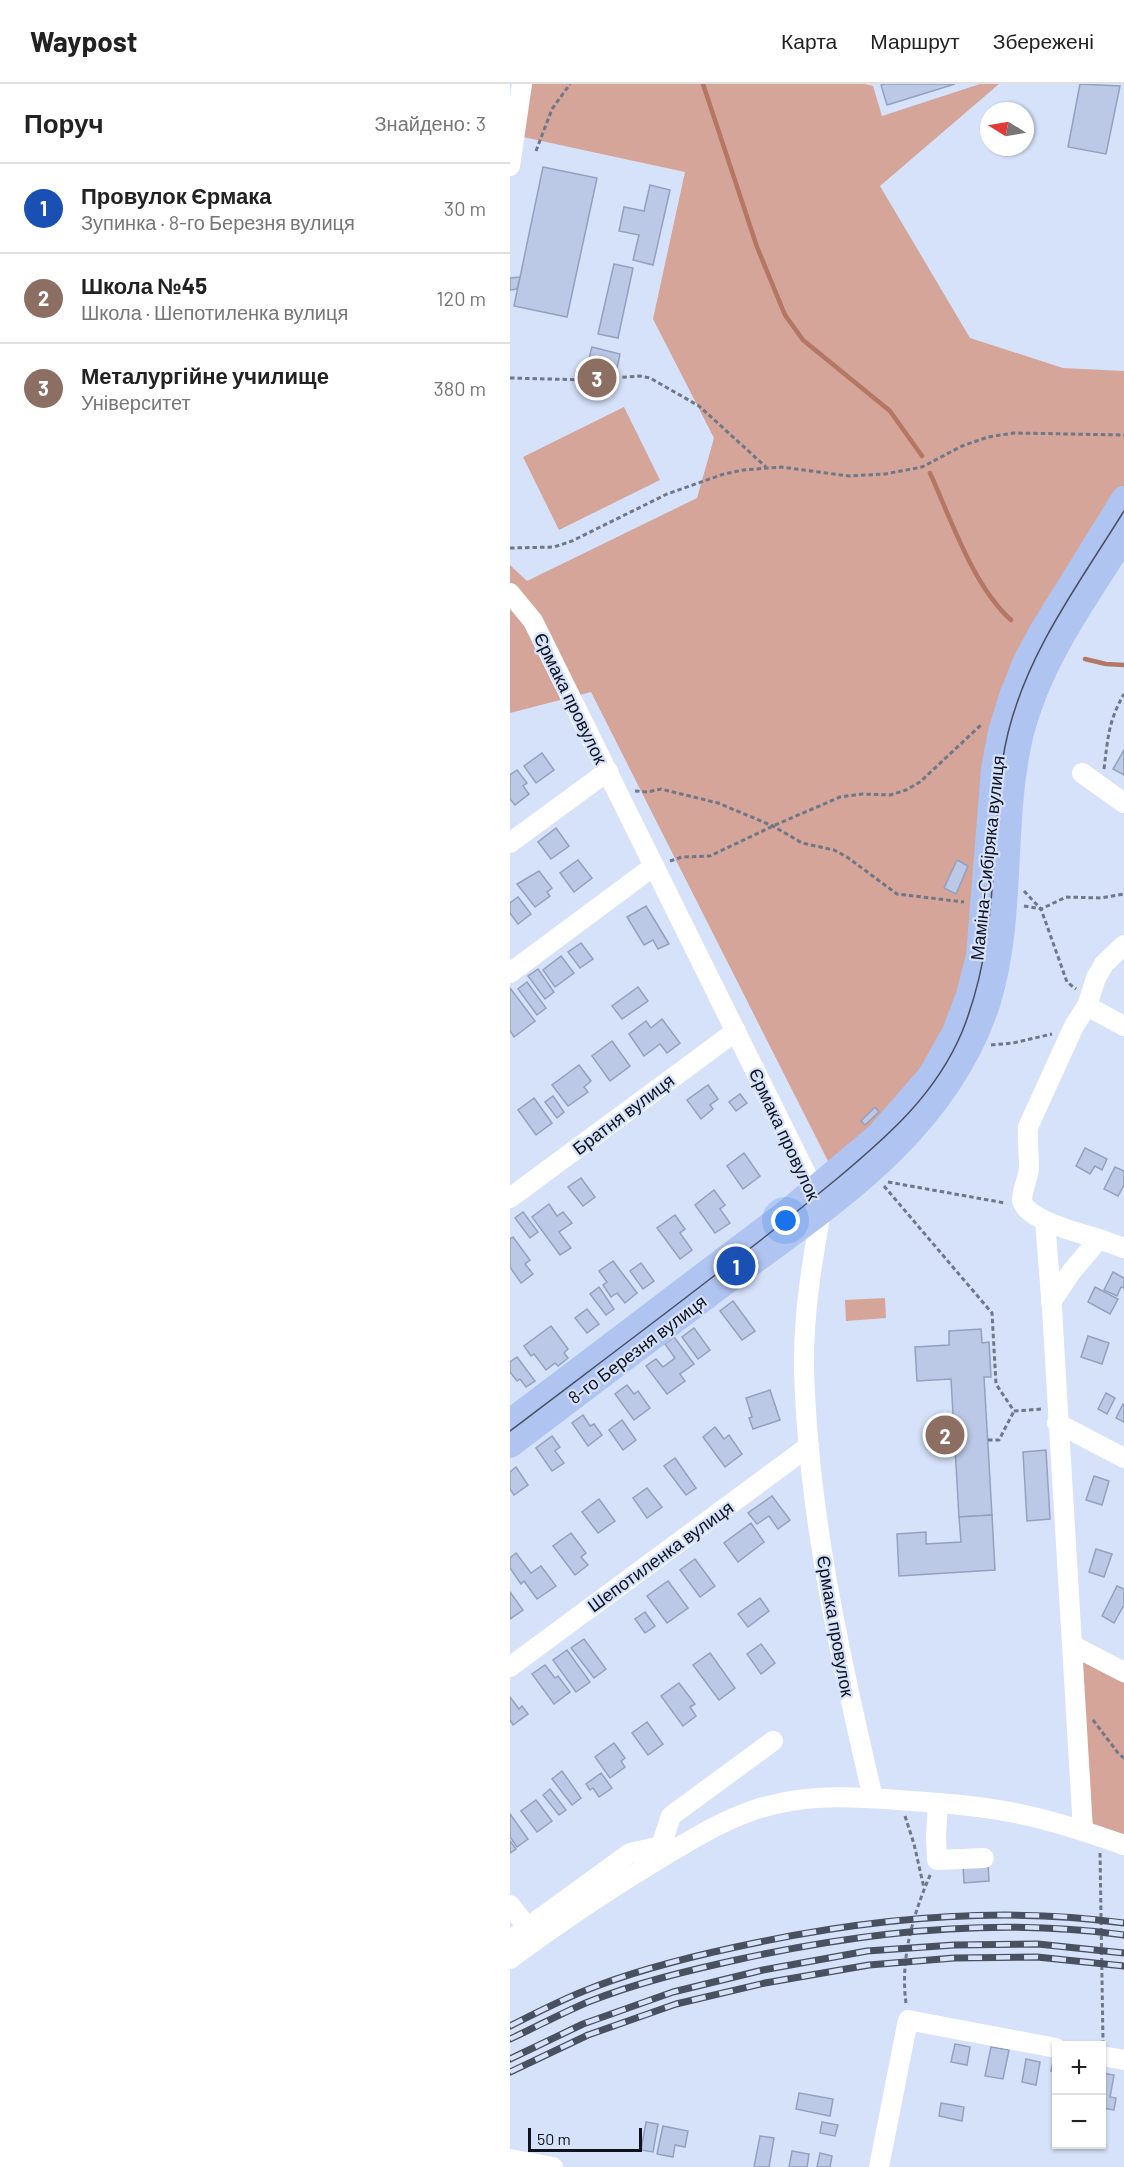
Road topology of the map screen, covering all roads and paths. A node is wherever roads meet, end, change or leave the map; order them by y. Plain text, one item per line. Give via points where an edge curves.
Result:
1 (522, 84) edge
2 (570, 84) edge
3 (536, 151) dead end
4 (510, 166) edge
5 (510, 378) edge
6 (1124, 435) edge
7 (766, 467) junction
8 (1124, 499) edge
9 (1124, 537) edge
10 (510, 548) edge
11 (510, 593) edge
12 (1124, 694) edge
13 (987, 719) dead end
14 (1082, 773) dead end
15 (611, 779) junction
16 (1102, 788) junction
17 (1124, 803) edge
18 (773, 826) junction
19 (510, 843) edge
20 (654, 866) junction
21 (1124, 894) edge
22 (984, 904) junction
23 (1124, 945) edge
24 (510, 973) edge
25 (1087, 1006) junction
26 (1074, 1026) junction
27 (1124, 1026) edge
28 (736, 1030) junction
29 (982, 1045) dead end
30 (510, 1198) edge
31 (817, 1201) junction
32 (1024, 1207) junction
33 (1045, 1221) junction
34 (1099, 1239) junction
35 (1124, 1248) edge
36 (1051, 1302) junction
37 (1014, 1411) junction
38 (1057, 1416) junction
39 (510, 1422) edge
40 (988, 1440) dead end
41 (510, 1445) edge
42 (809, 1446) junction
43 (1124, 1458) edge
44 (1071, 1645) junction
45 (510, 1667) edge
46 (1124, 1672) edge
47 (1093, 1719) dead end
48 (773, 1741) dead end
49 (1124, 1758) edge
50 (873, 1798) junction
51 (899, 1800) junction
52 (938, 1803) junction
53 (1083, 1830) junction
54 (1124, 1845) edge
55 (663, 1851) junction
56 (984, 1858) dead end
57 (1100, 1864) dead end
58 (510, 1905) edge
59 (532, 1933) junction
60 (510, 1940) edge
61 (510, 1959) edge
62 (908, 2020) junction
63 (1103, 2027) dead end
64 (1052, 2047) edge
65 (1106, 2057) edge
66 (1124, 2060) edge
67 (510, 2159) edge
68 (553, 2167) edge
69 (879, 2167) edge

1 - 4 street
2 - 3 path via 552,109
5 - 7 path via 650,378 699,406
6 - 7 path via 1014,433 988,437 921,467 885,474 849,476
7 - 10 path via 697,483 554,547
8 - 22 main road, Маміна-Сибіряка вулиця via 1044,628 1012,696 994,769
9 - 31 main road, Маміна-Сибіряка вулиця via 1061,637 1030,702 1014,772 998,960 988,1001 972,1041 948,1086 916,1127 879,1163
11 - 15 street, Єрмака провулок via 533,621
12 - 16 path via 1110,724
13 - 18 path via 920,782 906,790 890,795 840,798
14 - 16 street
15 - 18 path via 642,792 661,789 718,803
15 - 19 street
15 - 20 street, Єрмака провулок
16 - 17 street
18 - 20 path via 710,856 682,857
18 - 22 path via 802,843 848,857 897,894
20 - 24 street
20 - 28 street, Єрмака провулок
21 - 25 path via 1066,897 1041,909 1067,982 1079,991
22 - 31 main road, Маміна-Сибіряка вулиця via 979,956 969,995 955,1032 931,1075
23 - 25 street via 1095,978
25 - 26 street
25 - 27 street
26 - 29 path via 1044,1037
26 - 32 street via 1028,1126 1029,1169 1022,1199
28 - 30 street, Братня вулиця
28 - 31 street, Єрмака провулок
31 - 39 main road, 8-го Березня вулиця via 782,1217
31 - 41 main road, 8-го Березня вулиця
31 - 42 street, Єрмака провулок via 804,1367
32 - 33 street
32 - 37 path via 879,1180 992,1313 996,1384
33 - 34 street
33 - 36 street
34 - 35 street
34 - 36 street
36 - 38 street
37 - 38 path
37 - 40 path via 999,1440
38 - 43 street
38 - 44 street
42 - 45 street, Шепотиленка вулиця
42 - 50 street, Єрмака провулок via 845,1682
44 - 46 street
44 - 53 street
47 - 49 path
48 - 55 street via 670,1816
50 - 51 street
50 - 55 street via 804,1799 753,1810
51 - 52 street
51 - 62 path via 924,1889 913,1920 906,1962
52 - 53 street via 1015,1813
52 - 56 street via 937,1860
53 - 54 street
55 - 59 street via 631,1875
57 - 63 path
58 - 59 street
59 - 60 street
59 - 61 street
62 - 64 street
62 - 69 street
65 - 66 street
67 - 68 street

